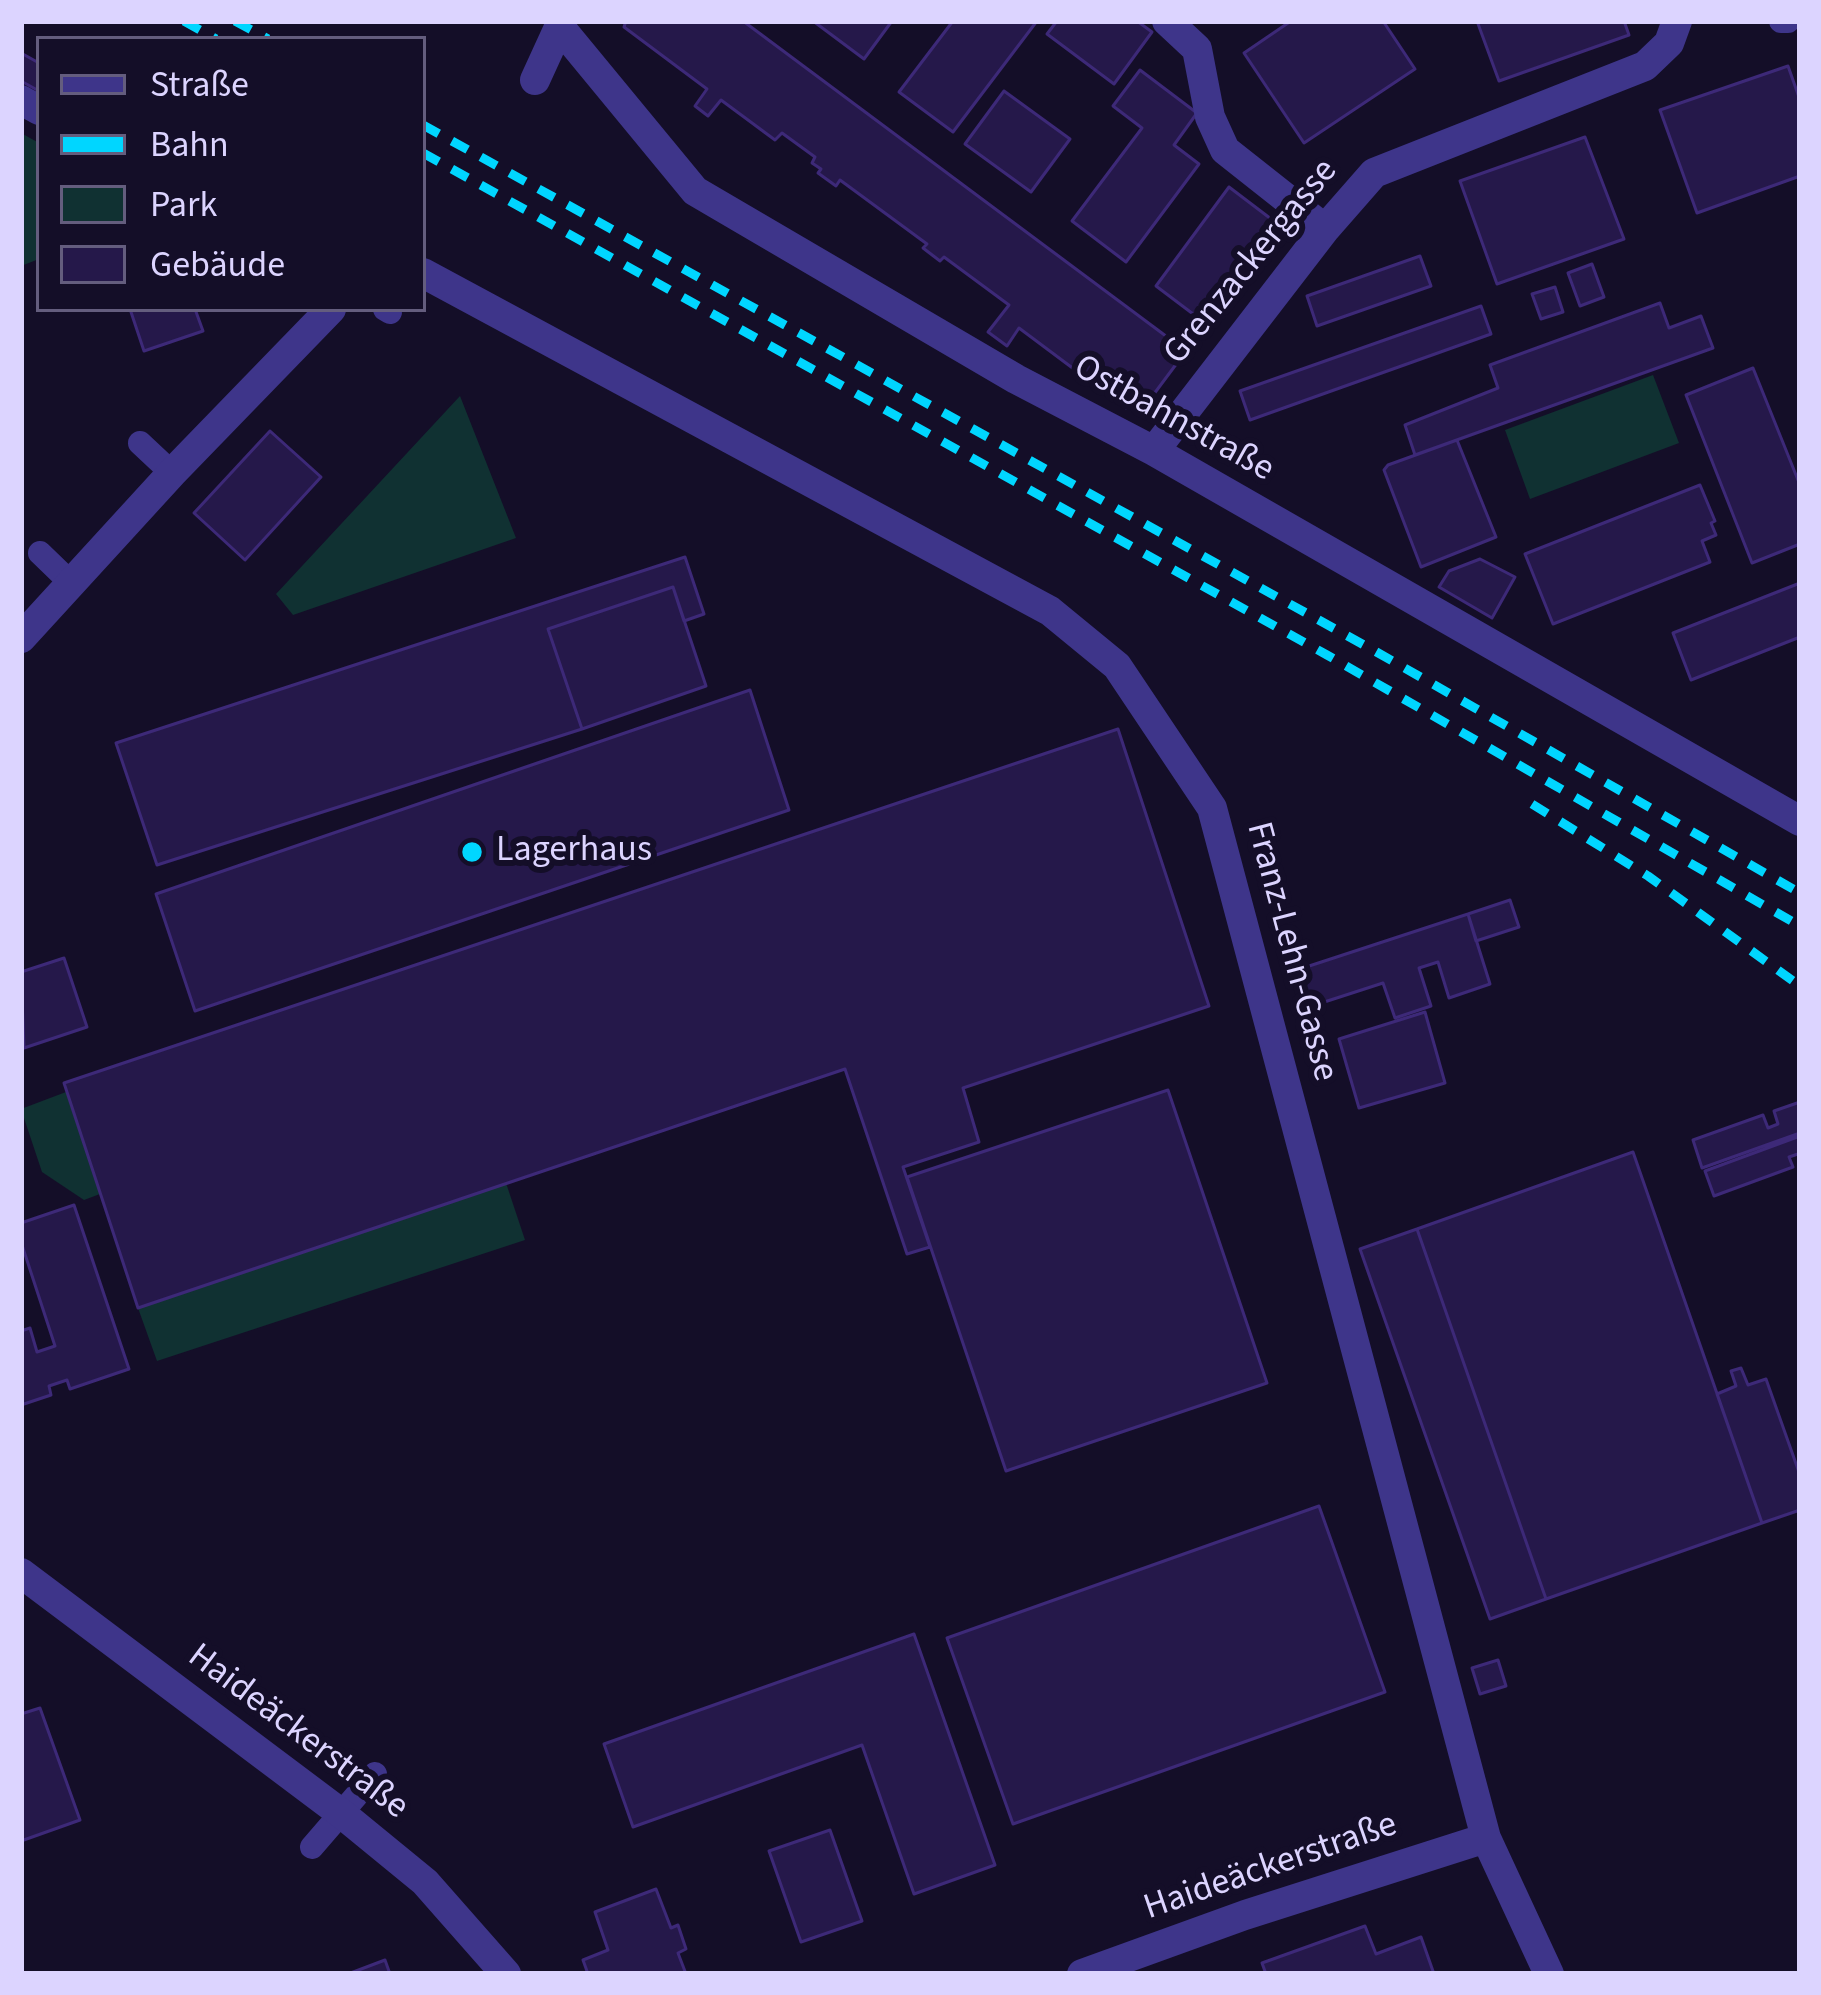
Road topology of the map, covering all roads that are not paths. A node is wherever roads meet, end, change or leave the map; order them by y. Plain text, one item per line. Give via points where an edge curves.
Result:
1 (1167, 21) edge
2 (1677, 21) edge
3 (560, 24) edge
4 (535, 80) dead end
5 (1325, 229) junction
6 (426, 275) edge
7 (328, 312) edge
8 (140, 443) dead end
9 (1154, 451) junction
10 (172, 473) junction
11 (40, 553) dead end
12 (71, 583) junction
13 (21, 638) edge
14 (1800, 821) edge
15 (21, 1574) edge
16 (375, 1774) dead end
17 (342, 1814) junction
18 (1486, 1838) junction
19 (313, 1847) dead end
20 (506, 1974) edge
21 (1082, 1974) edge
22 (1549, 1974) edge

1 - 5 street via 1197,49 1225,150
2 - 5 street, Grenzackergasse via 1669,43 1645,66 1383,167
3 - 4 street
3 - 9 street, Ostbahnstraße via 695,191
5 - 9 street, Grenzackergasse
6 - 18 street, Franz-Lehn-Gasse via 1050,610 1117,666 1212,808
7 - 10 street
8 - 10 lane
9 - 14 street, Ostbahnstraße
10 - 12 street
11 - 12 lane
12 - 13 street
15 - 17 street, Haideäckerstraße
16 - 17 lane
17 - 19 lane
17 - 20 street, Haideäckerstraße via 425,1882
18 - 21 street, Haideäckerstraße
18 - 22 street, Franz-Lehn-Gasse

